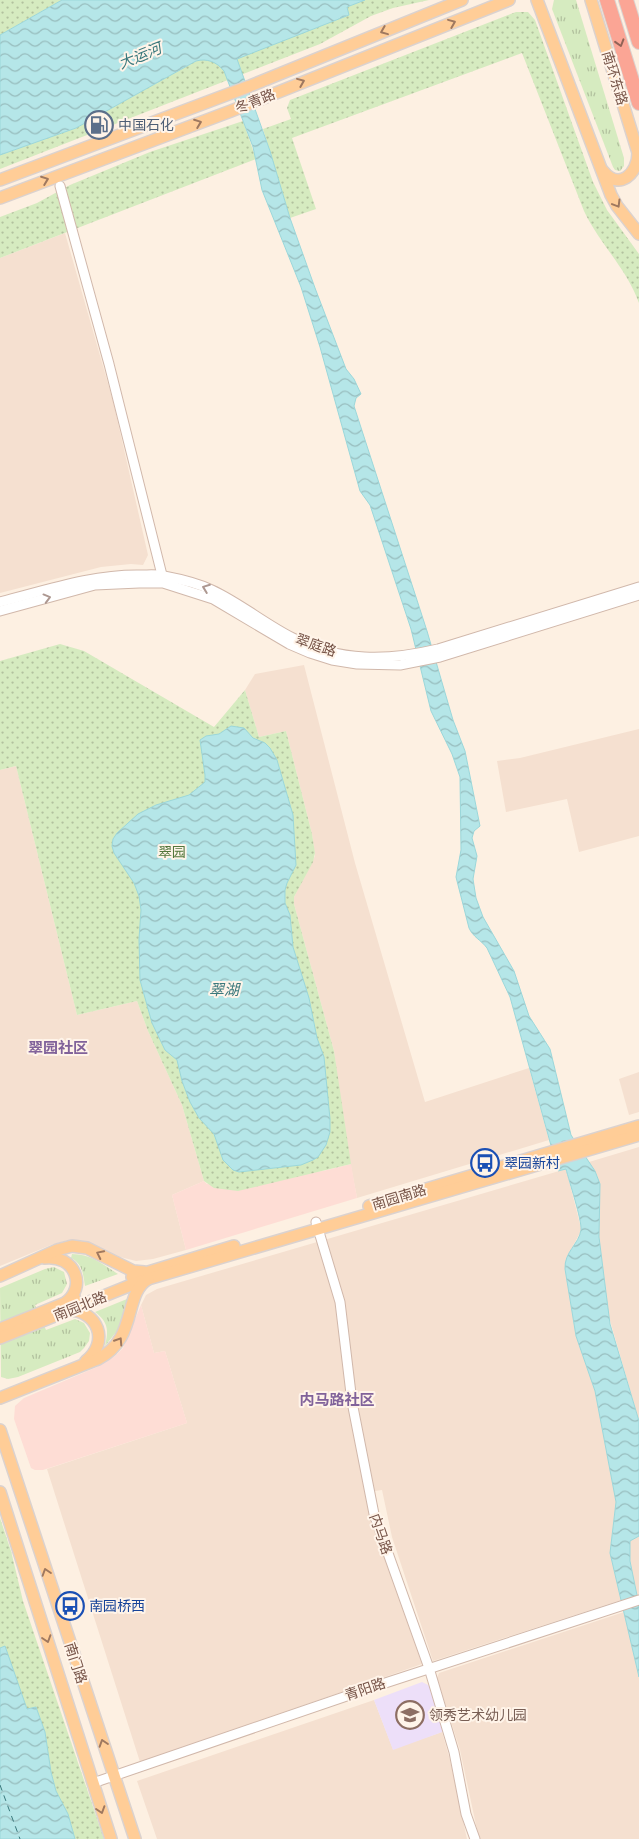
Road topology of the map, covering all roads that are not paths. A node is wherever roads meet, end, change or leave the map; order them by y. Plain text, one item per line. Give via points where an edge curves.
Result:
1 (462, 0) edge
2 (509, 0) edge
3 (537, 0) edge
4 (591, 0) edge
5 (607, 0) edge
6 (626, 0) edge
7 (639, 42) edge
8 (639, 103) edge
9 (639, 154) edge
10 (602, 170) junction
11 (0, 180) edge
12 (60, 186) dead end
13 (0, 198) edge
14 (639, 234) edge
15 (162, 575) junction
16 (639, 587) edge
17 (639, 595) edge
18 (0, 602) edge
19 (0, 611) edge
20 (439, 653) junction
21 (414, 659) junction
22 (639, 1126) edge
23 (639, 1135) edge
24 (585, 1147) junction
25 (317, 1225) junction
26 (38, 1260) junction
27 (159, 1272) joint
28 (0, 1276) edge
29 (147, 1276) junction
30 (66, 1307) junction
31 (38, 1318) junction
32 (0, 1329) edge
33 (0, 1338) edge
34 (79, 1366) junction
35 (0, 1398) edge
36 (0, 1430) edge
37 (0, 1492) edge
38 (639, 1600) edge
39 (429, 1668) junction
40 (114, 1777) junction
41 (93, 1784) junction
42 (111, 1839) edge
43 (135, 1839) edge
44 (475, 1839) edge

1 -> 11 main road, 冬青路 via 250,86
13 -> 2 main road, 冬青路 via 231,111
3 - 10 main road
4 - 9 main road, 南环东路
5 -> 8 highway
6 - 7 highway
9 - 10 main road via 635,169 628,176 616,180
10 -> 14 main road via 617,206
12 - 15 street
15 - 18 street, 翠庭路 via 108,575
21 -> 15 street, 翠庭路 via 332,653 294,638 210,589
16 - 20 street, 翠庭路
17 - 20 street, 翠庭路
19 -> 21 street, 翠庭路 via 95,586 163,583 213,599 288,644 332,660 400,665
20 - 21 street, 翠庭路
22 - 24 main road, 南园南路
23 - 24 main road, 南园南路
24 - 25 main road, 南园南路
25 - 27 main road, 南园南路
25 - 39 street, 内马路 via 340,1302 352,1402 374,1514
26 - 28 main road
29 -> 26 main road via 90,1249 76,1246
26 - 30 main road via 60,1258 73,1268 75,1285
27 - 29 main road, 南园北路
29 - 30 main road, 南园北路
34 -> 29 main road via 114,1348 125,1331 138,1290
30 - 31 main road, 南园北路
30 - 34 main road via 90,1316 98,1332 96,1351
31 - 32 main road, 南园北路
31 - 33 main road, 南园北路
34 - 35 main road
40 -> 36 main road, 南门路
37 -> 41 main road, 南门路
38 - 39 street, 青阳路
39 - 40 street, 青阳路
39 - 44 street, 内马路
40 - 41 street, 青阳路
40 - 43 main road, 南门路
41 -> 42 main road, 南门路

